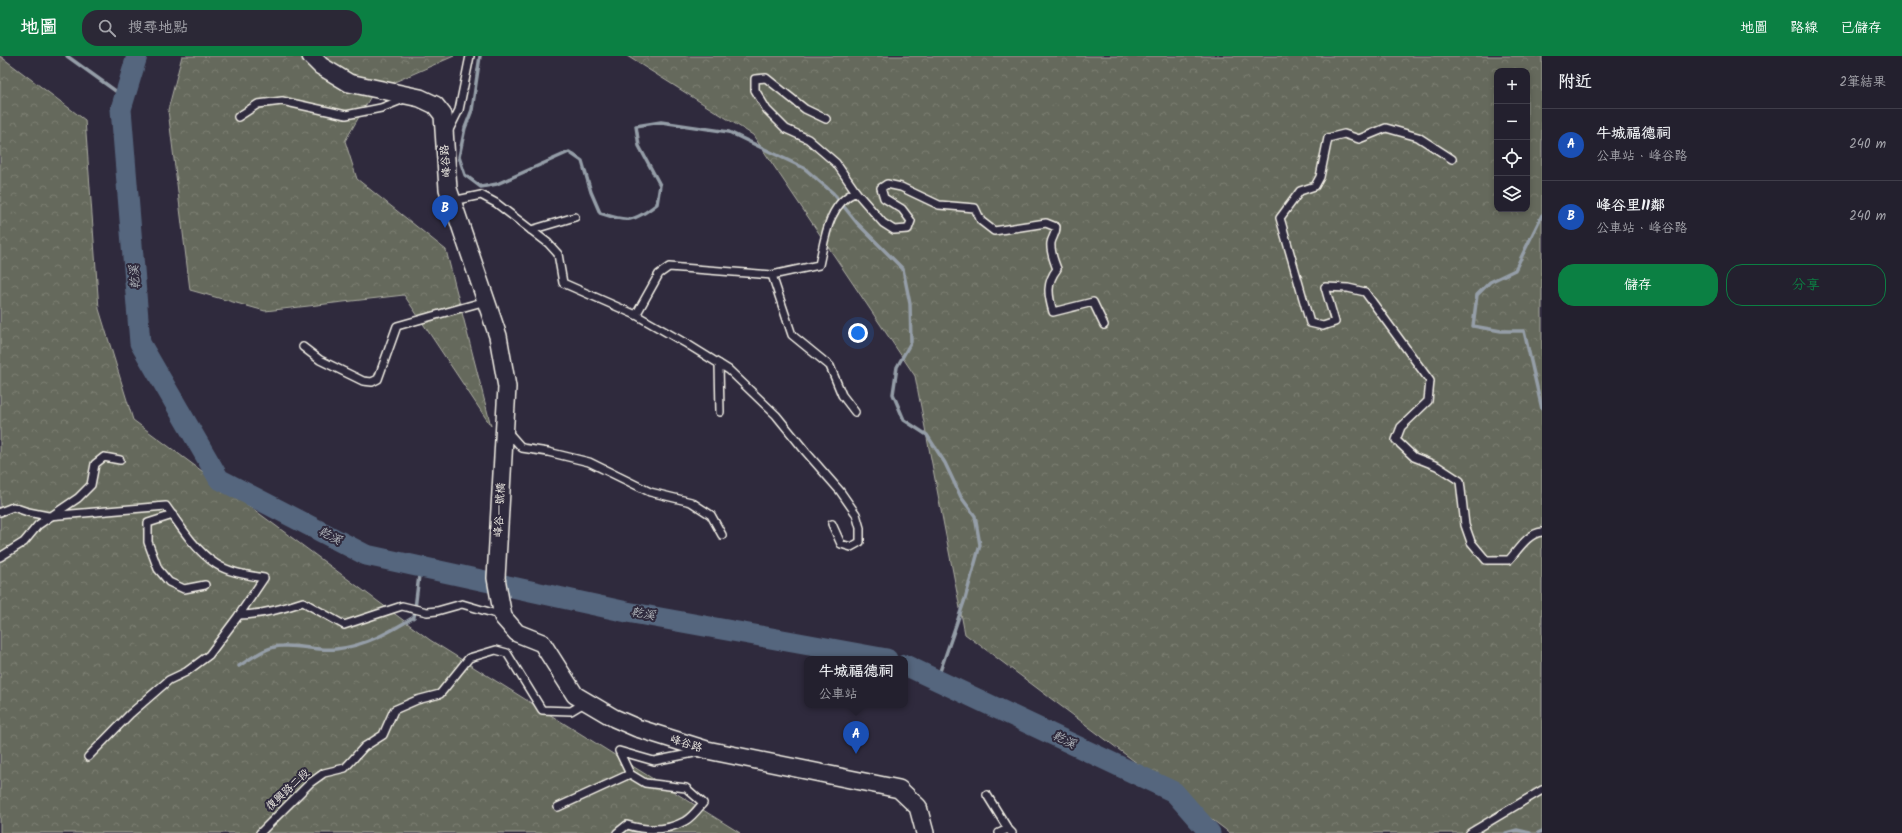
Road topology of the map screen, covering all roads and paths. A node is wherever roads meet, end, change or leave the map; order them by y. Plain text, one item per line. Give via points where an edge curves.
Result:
1 (311, 56) edge
2 (470, 56) edge
3 (411, 96) junction
4 (238, 117) dead end
5 (826, 119) dead end
6 (444, 141) junction
7 (1452, 159) dead end
8 (856, 192) junction
9 (452, 201) junction
10 (575, 217) dead end
11 (531, 230) junction
12 (772, 275) junction
13 (486, 300) junction
14 (636, 315) junction
15 (1104, 325) dead end
16 (303, 347) dead end
17 (719, 364) junction
18 (720, 412) dead end
19 (855, 412) dead end
20 (504, 435) junction
21 (120, 460) dead end
22 (0, 512) edge
23 (173, 515) junction
24 (52, 516) junction
25 (832, 524) dead end
26 (1542, 532) edge
27 (722, 535) dead end
28 (0, 557) edge
29 (496, 578) joint
30 (205, 585) dead end
31 (239, 615) junction
32 (503, 616) junction
33 (586, 702) junction
34 (707, 750) junction
35 (88, 757) dead end
36 (630, 774) junction
37 (1542, 790) edge
38 (987, 794) dead end
39 (558, 807) dead end
40 (1010, 831) edge
41 (260, 833) edge
42 (617, 833) edge
43 (925, 833) edge
44 (999, 833) edge
45 (1470, 833) edge

1 - 3 street, 峰谷路 via 321,66 350,83
2 - 6 lane via 459,110
3 - 4 lane via 381,108 346,115 282,101 258,104
3 - 6 street, 峰谷路 via 435,105 439,110 442,115
5 - 8 lane via 805,109 766,78 755,79 755,90 768,110 786,129 808,140 836,163
6 - 9 street, 峰谷路 via 448,189
7 - 26 lane via 1418,137 1386,128 1359,139 1344,134 1328,138 1320,177 1315,186 1300,191 1280,218 1310,323 1324,326 1335,322 1325,287 1366,292 1430,381 1428,401 1401,427 1396,440 1414,457 1437,466 1460,481 1465,525 1471,542 1486,560 1509,560 1526,540
8 - 12 lane via 846,196 829,222 819,265
8 - 15 lane via 882,223 894,230 908,229 911,221 902,209 884,198 881,188 887,184 901,187 939,205 975,208 981,221 994,231 1046,223 1056,227 1051,252 1057,269 1048,288 1053,312 1093,302
9 - 11 lane via 481,195 496,203
9 - 13 street, 峰谷路
10 - 11 lane
11 - 14 lane via 558,254 563,283
12 - 14 lane via 669,267 659,274
12 - 19 lane via 792,335 830,366 842,395
13 - 16 lane via 397,326 378,379 372,382 363,382 320,360
13 - 20 street, 峰谷路 via 498,336 507,387
14 - 17 lane
17 - 18 lane
17 - 25 lane via 729,370 776,415 840,491 856,514 860,542 851,547 841,544
20 - 27 lane via 522,448 589,462 650,492 691,502 711,515
20 - 29 street, 峰谷一號橋
21 - 24 lane via 104,457 95,464 91,485 78,498
22 - 24 lane via 13,507
23 - 24 lane via 166,506
23 - 30 lane via 148,523 148,542 158,569 169,582 184,589
23 - 31 lane via 203,554 217,565 264,578
24 - 28 lane via 38,525 24,542
29 - 32 street, 峰谷路
31 - 32 lane via 281,610 303,602 344,625 402,606 437,611 462,604
31 - 35 lane via 209,655 186,672 169,680 130,714
32 - 33 street, 峰谷路 via 517,633 542,643 575,695
33 - 34 street, 峰谷路 via 637,728
33 - 41 lane, 復興路二段 via 571,711 542,710 507,654 496,650 469,658 440,694 394,710 383,735 364,747 345,768 324,773 310,783
34 - 36 lane via 654,761 619,751
34 - 43 street, 峰谷路 via 900,789 918,807
36 - 39 lane
36 - 42 lane via 645,783 686,788 703,803 686,820 669,828 644,830 627,825
37 - 45 lane
38 - 40 lane
40 - 44 lane

